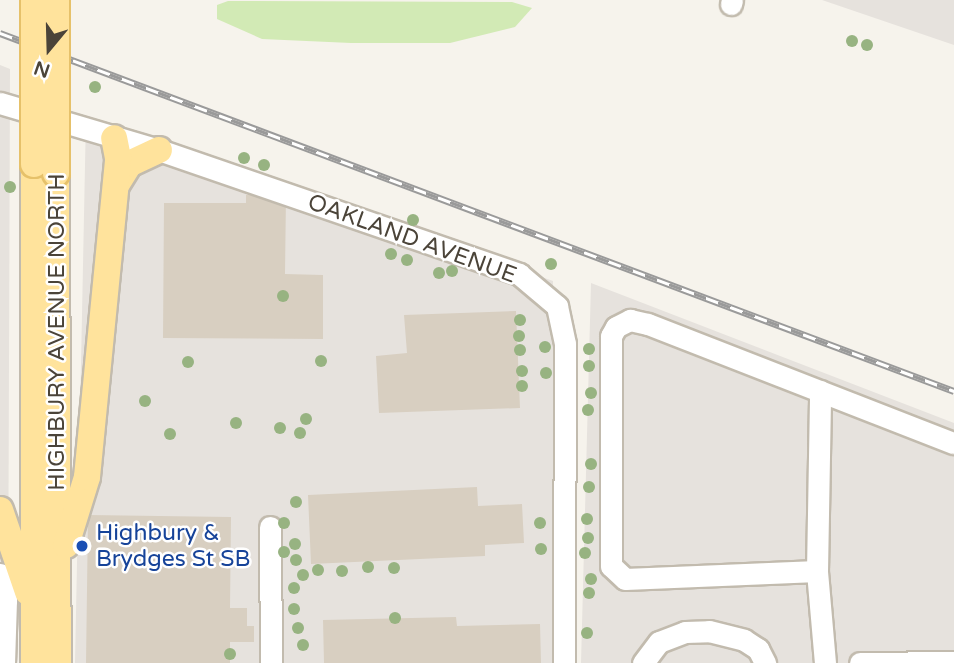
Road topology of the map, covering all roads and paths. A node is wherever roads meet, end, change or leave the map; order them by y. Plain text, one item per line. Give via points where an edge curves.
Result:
1 (34, 0) edge
2 (56, 0) edge
3 (0, 103) edge
4 (114, 138) junction
5 (159, 150) junction
6 (45, 169) junction
7 (115, 186) junction
8 (820, 391) junction
9 (954, 443) edge
10 (0, 510) edge
11 (270, 527) dead end
12 (59, 570) junction
13 (817, 571) junction
14 (0, 574) edge
15 (35, 612) junction
16 (954, 662) edge
17 (4, 663) edge
18 (34, 663) edge
19 (58, 663) edge
20 (271, 663) edge
21 (564, 663) edge
22 (643, 663) edge
23 (765, 663) edge
24 (825, 663) edge
25 (860, 663) edge

1 - 6 main road, HIGHBURY AVENUE NORTH, bridge
2 - 6 main road, HIGHBURY AVENUE NORTH, bridge
3 - 4 street, OAKLAND AVENUE
4 - 5 street, OAKLAND AVENUE
4 - 7 main road via 118,158
5 - 7 main road via 129,164
5 - 21 street, OAKLAND AVENUE via 519,274 557,306 565,344
6 - 12 main road, HIGHBURY AVENUE NORTH
6 - 15 main road, HIGHBURY AVENUE NORTH
7 - 12 main road via 87,477
8 - 9 street
8 - 13 street
8 - 13 street via 648,324 625,321 611,336 611,566 616,574 637,579
10 - 15 main road
11 - 20 street
12 - 19 main road, HIGHBURY AVENUE NORTH
13 - 24 street
14 - 17 street via 6,600
15 - 18 main road, HIGHBURY AVENUE NORTH
16 - 25 street
22 - 23 street via 659,642 685,632 709,631 744,640 758,649

